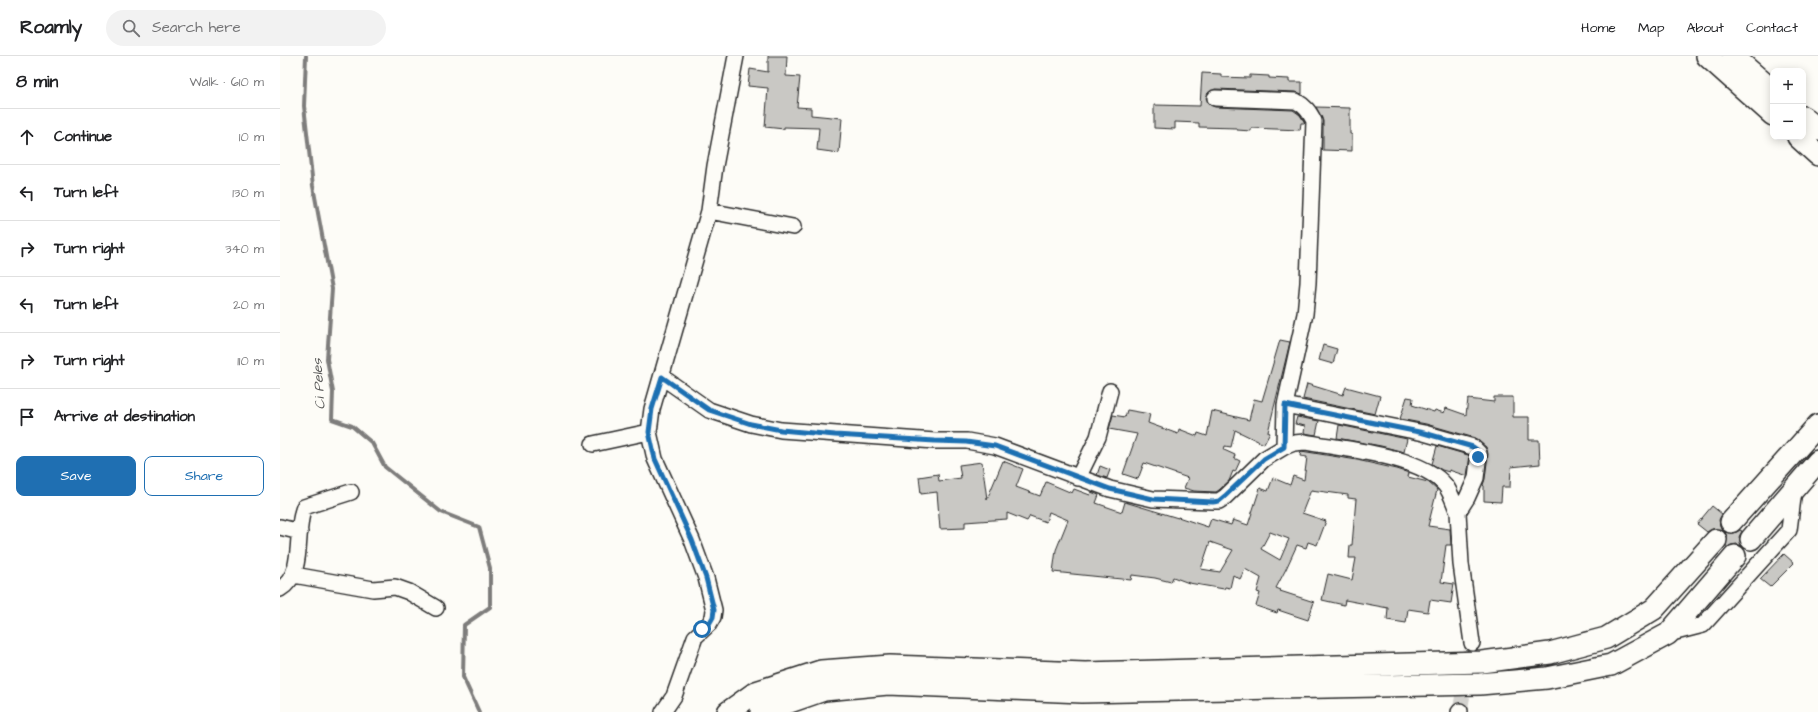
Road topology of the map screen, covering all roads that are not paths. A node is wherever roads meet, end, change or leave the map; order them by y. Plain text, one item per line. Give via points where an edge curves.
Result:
1 (736, 56) edge
2 (1707, 56) edge
3 (1733, 56) edge
4 (1770, 87) edge
5 (1215, 98) dead end
6 (1770, 111) edge
7 (1806, 119) edge
8 (1818, 130) edge
9 (1801, 140) edge
10 (1818, 155) edge
11 (708, 211) junction
12 (793, 227) dead end
13 (662, 377) junction
14 (1110, 392) dead end
15 (1285, 405) junction
16 (1818, 425) edge
17 (649, 432) junction
18 (593, 444) dead end
19 (1284, 447) junction
20 (1818, 461) edge
21 (1078, 478) junction
22 (1794, 490) junction
23 (351, 492) dead end
24 (1458, 512) junction
25 (1731, 522) dead end
26 (280, 527) edge
27 (300, 532) junction
28 (1751, 538) dead end
29 (1716, 540) dead end
30 (1735, 556) dead end
31 (294, 575) junction
32 (280, 589) edge
33 (436, 608) dead end
34 (1668, 634) junction
35 (1472, 643) tunnel mouth
36 (663, 712) edge
37 (728, 712) edge
38 (761, 712) edge

1 - 11 street
2 - 6 highway
3 - 4 highway
5 - 15 street via 1296,101 1310,111 1314,121 1306,314
7 - 8 highway
9 - 10 highway
11 - 12 street
11 - 13 street
13 - 17 street via 652,409
13 - 21 street via 709,410 751,424 781,430 995,446
14 - 21 street via 1098,437
15 - 19 street
15 - 24 street via 1424,433 1473,447 1479,453 1476,478 1468,498
16 - 25 highway
17 - 18 street
17 - 36 street via 655,459 692,540 714,610 709,624 695,637 674,696
19 - 21 street via 1264,459 1219,501 1213,502 1153,499
19 - 24 street via 1305,442 1395,459 1413,465 1445,485
20 - 22 highway
22 - 28 highway
22 - 34 street via 1789,530 1703,625
23 - 27 street via 304,506
24 - 35 street via 1461,564
26 - 27 street
27 - 31 street
29 - 37 highway via 1654,609 1606,638 1550,654 1482,662 1086,673 890,666 821,671 756,692
30 - 34 highway
31 - 32 street
31 - 33 street via 373,590 395,587
34 - 38 highway via 1611,664 1547,678 1480,684 1082,692 888,684 824,690

